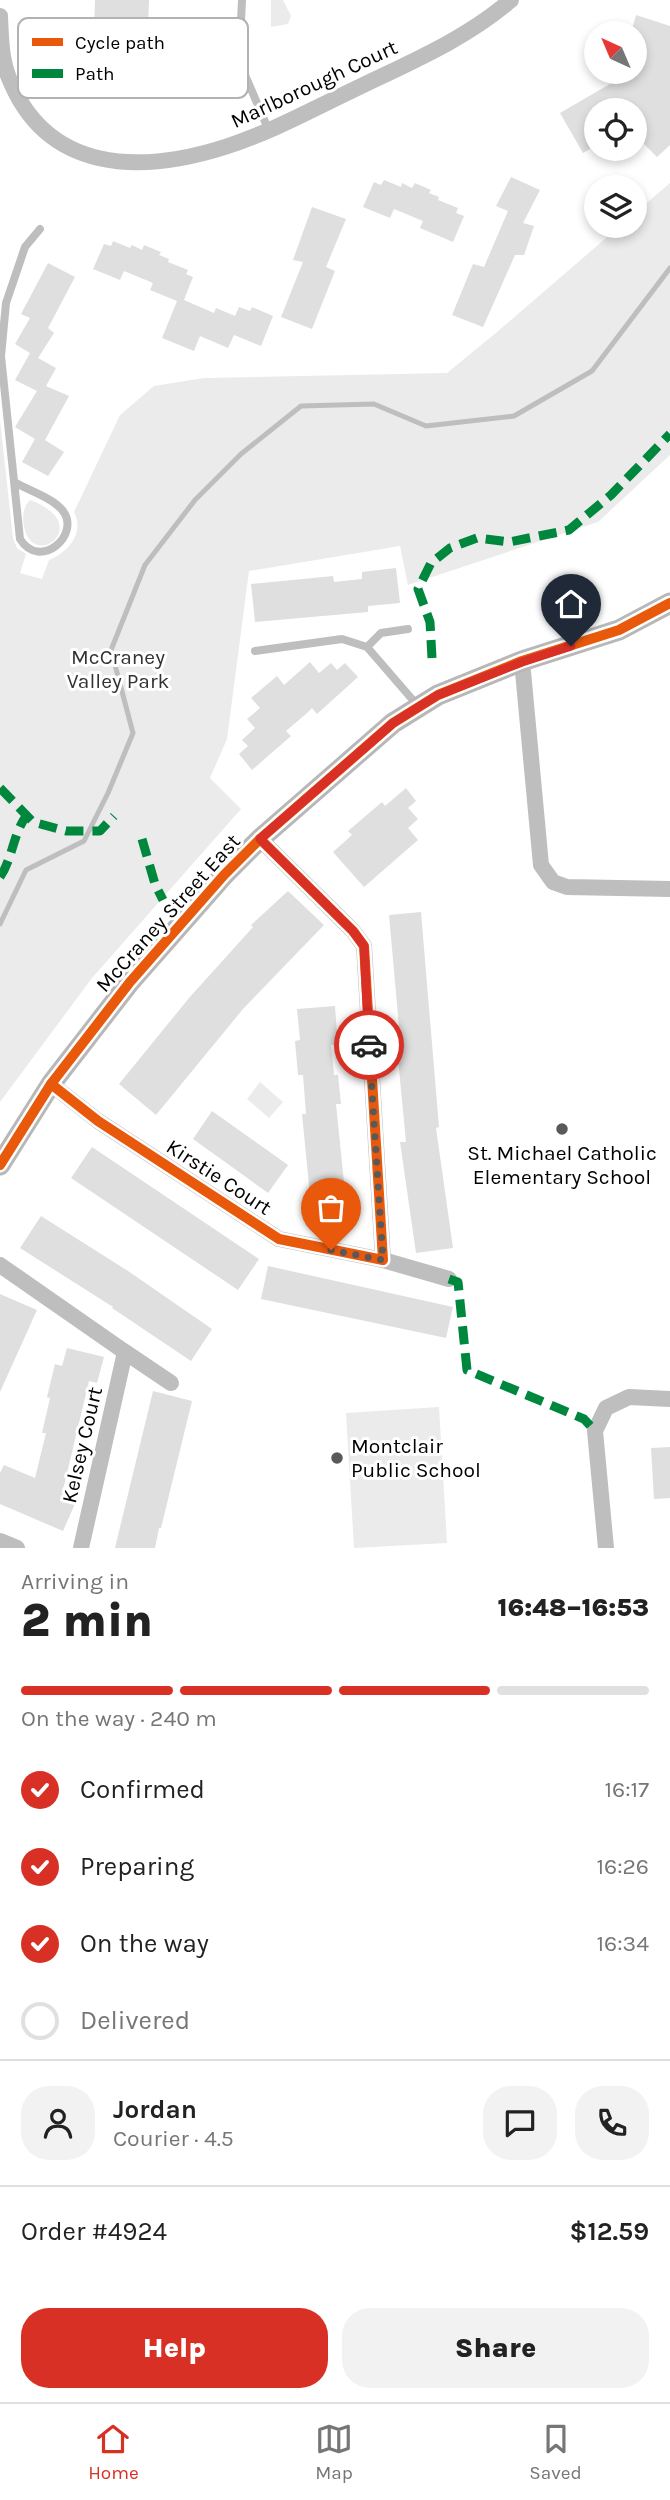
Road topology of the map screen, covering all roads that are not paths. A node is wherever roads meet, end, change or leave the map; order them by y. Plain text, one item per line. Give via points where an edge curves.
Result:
1 (242, 0) edge
2 (512, 0) edge
3 (0, 16) edge
4 (241, 18) edge
5 (248, 82) edge
6 (18, 97) edge
7 (19, 98) edge
8 (269, 131) junction
9 (40, 229) dead end
10 (16, 483) junction
11 (670, 603) edge
12 (408, 629) dead end
13 (367, 647) junction
14 (255, 651) dead end
15 (522, 662) junction
16 (419, 707) junction
17 (260, 839) junction
18 (670, 889) edge
19 (51, 1084) junction
20 (0, 1165) edge
21 (383, 1260) junction
22 (0, 1265) edge
23 (449, 1279) dead end
24 (125, 1352) junction
25 (171, 1383) dead end
26 (670, 1399) edge
27 (0, 1541) edge
28 (17, 1548) edge
29 (81, 1548) edge
30 (606, 1548) edge

1 - 4 lane
2 - 8 street, Marlborough Court via 478,26 405,66
3 - 6 street, Marlborough Court via 1,45
5 - 8 lane
7 - 8 street, Marlborough Court via 41,129 62,146 117,162 146,163 223,148
9 - 10 lane via 25,247 6,303 1,356
10 - 10 lane via 20,539 41,553 62,539 66,517 52,502
11 - 15 street, McCraney Street East via 619,630
12 - 13 lane via 382,633
13 - 14 lane via 342,639
13 - 16 lane
15 - 16 street, McCraney Street East
15 - 18 street via 541,865 553,882 567,887
16 - 17 street, McCraney Street East via 393,723
17 - 19 street, McCraney Street East via 130,982
17 - 21 street via 364,946
19 - 20 street, McCraney Street East
19 - 21 street, Kirstie Court via 98,1121 279,1239
21 - 23 street, Kirstie Court
22 - 24 street
24 - 25 street
24 - 29 street, Kelsey Court
26 - 30 street via 629,1397 606,1408 595,1431
27 - 28 street

